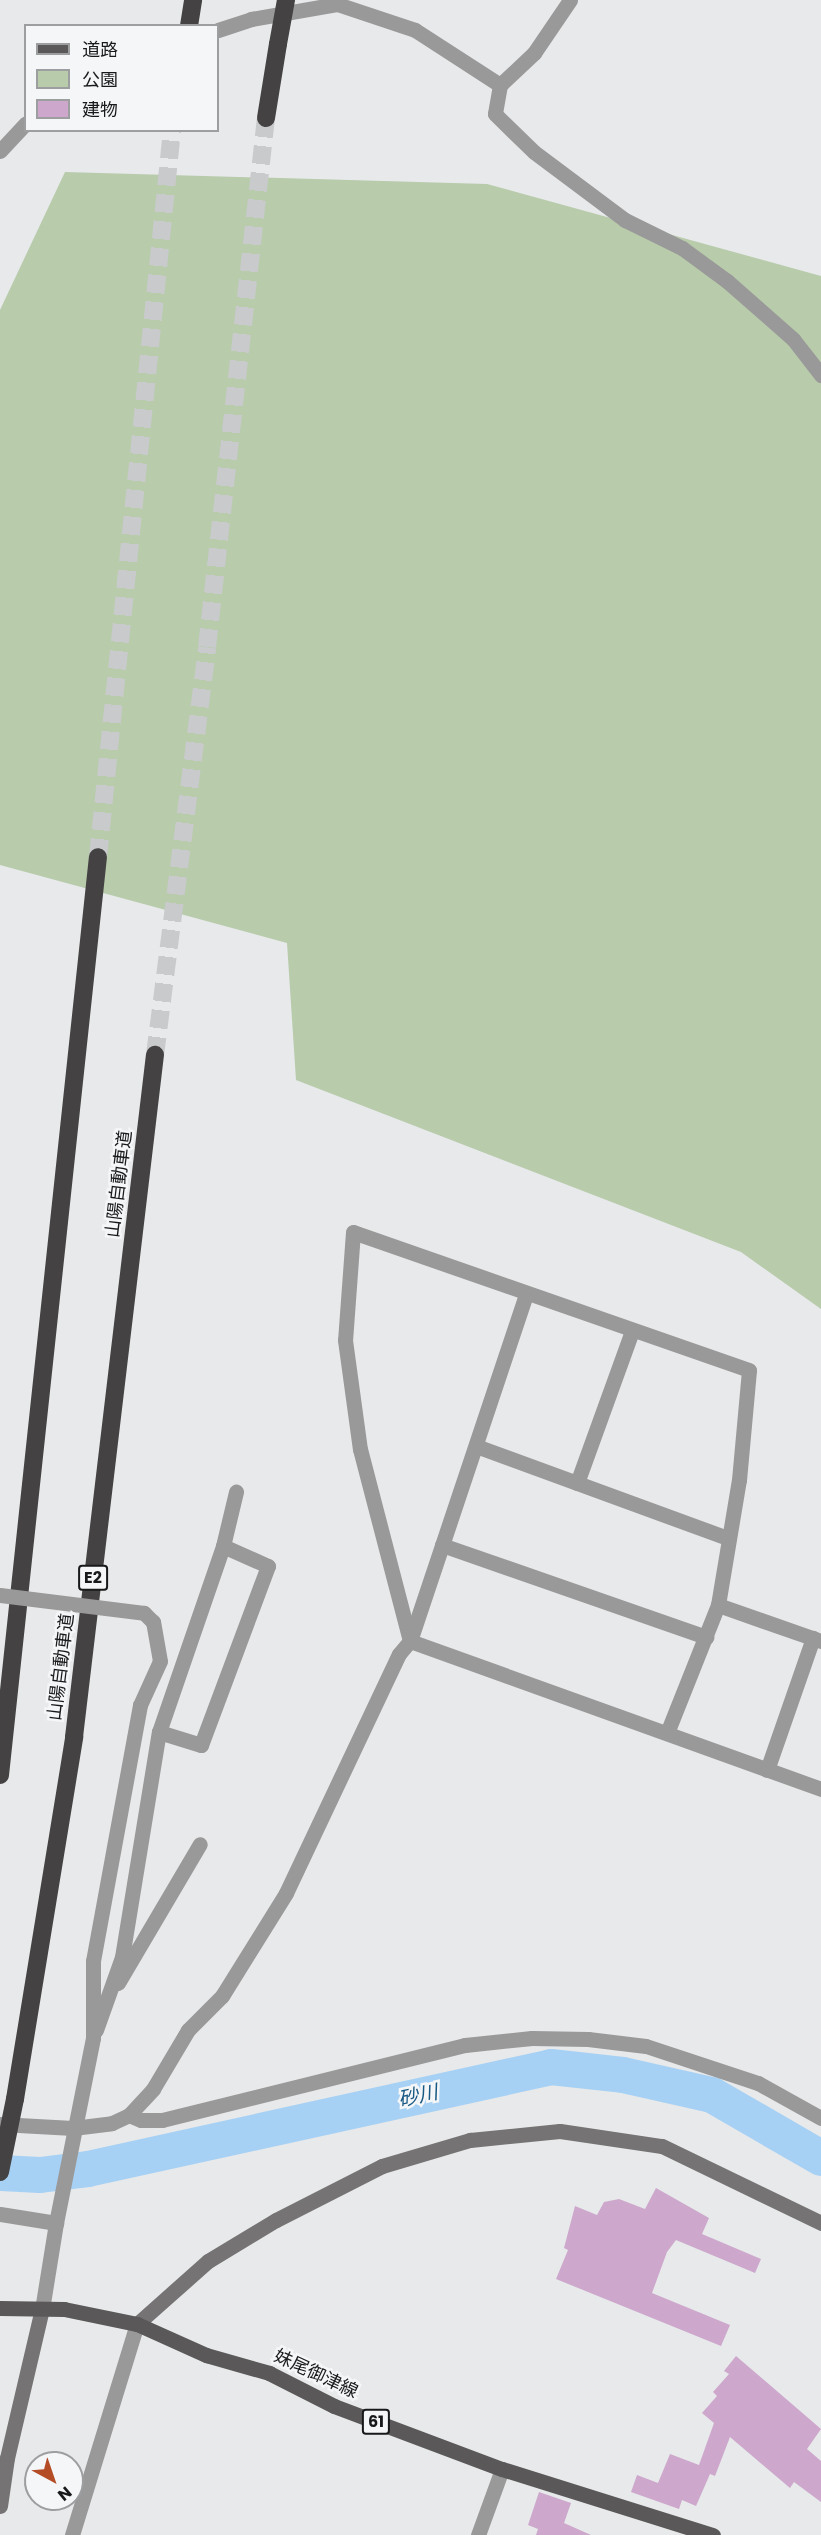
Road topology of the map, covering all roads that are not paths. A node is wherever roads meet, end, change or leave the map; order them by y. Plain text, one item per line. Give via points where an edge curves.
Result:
1 (193, 0) edge
2 (286, 0) edge
3 (570, 0) edge
4 (189, 24) edge
5 (219, 30) edge
6 (500, 85) junction
7 (266, 118) tunnel mouth
8 (24, 125) edge
9 (0, 151) edge
10 (821, 375) edge
11 (98, 857) tunnel mouth
12 (155, 1055) tunnel mouth
13 (526, 1295) junction
14 (632, 1331) junction
15 (476, 1446) junction
16 (577, 1483) junction
17 (236, 1492) dead end
18 (727, 1538) junction
19 (442, 1545) junction
20 (223, 1546) junction
21 (0, 1594) edge
22 (718, 1605) junction
23 (706, 1637) junction
24 (817, 1640) edge
25 (410, 1641) junction
26 (159, 1732) junction
27 (667, 1733) junction
28 (766, 1770) junction
29 (0, 1775) edge
30 (821, 1790) edge
31 (200, 1844) dead end
32 (111, 1993) junction
33 (93, 2038) junction
34 (129, 2115) junction
35 (821, 2118) edge
36 (0, 2124) edge
37 (73, 2128) junction
38 (0, 2172) edge
39 (0, 2214) edge
40 (57, 2216) junction
41 (821, 2223) edge
42 (0, 2308) edge
43 (42, 2308) junction
44 (137, 2324) junction
45 (502, 2469) junction
46 (1, 2488) edge
47 (0, 2506) edge
48 (72, 2535) edge
49 (478, 2535) edge
50 (713, 2535) edge

1 - 4 highway
2 - 7 highway, bridge
3 - 6 street via 534,53
5 - 6 street via 251,19 337,4 415,30
6 - 10 street via 495,114 534,152 625,220 682,248 727,281 793,339
8 - 9 street
11 - 29 highway
12 - 38 highway, 山陽自動車道 / E2, bridge via 74,1737
13 - 14 street
13 - 15 street
13 - 25 street via 353,1232 345,1340 360,1449
14 - 16 street
14 - 18 street via 749,1370 739,1480
15 - 16 street
15 - 19 street
16 - 18 street
17 - 20 street
18 - 22 street
19 - 23 street
19 - 25 street
20 - 26 street
20 - 26 street via 268,1566 201,1745
21 - 33 street, bridge via 144,1613 153,1622 160,1661 140,1705 93,1961
22 - 23 street
22 - 24 street
23 - 27 street
24 - 28 street
25 - 27 street
25 - 34 street via 399,1654 286,1893 222,1996 188,2031 153,2090
26 - 32 street via 129,1920
27 - 28 street
28 - 30 street
31 - 32 street via 131,1966
32 - 33 street
33 - 37 street
34 - 35 street via 141,2120 162,2120 465,2045 532,2038 646,2046 758,2083
34 - 37 street via 112,2123
36 - 37 street
37 - 40 street
39 - 40 street
40 - 43 street
41 - 44 street via 662,2146 560,2131 470,2140 382,2166 276,2220 208,2261
42 - 43 main road, 妹尾御津線 / 61
43 - 44 main road, 妹尾御津線 / 61
43 - 46 street
44 - 45 main road, 妹尾御津線 / 61 via 206,2355 269,2373 334,2406
44 - 48 street
45 - 49 street
45 - 50 main road, 妹尾御津線 / 61
46 - 47 street

